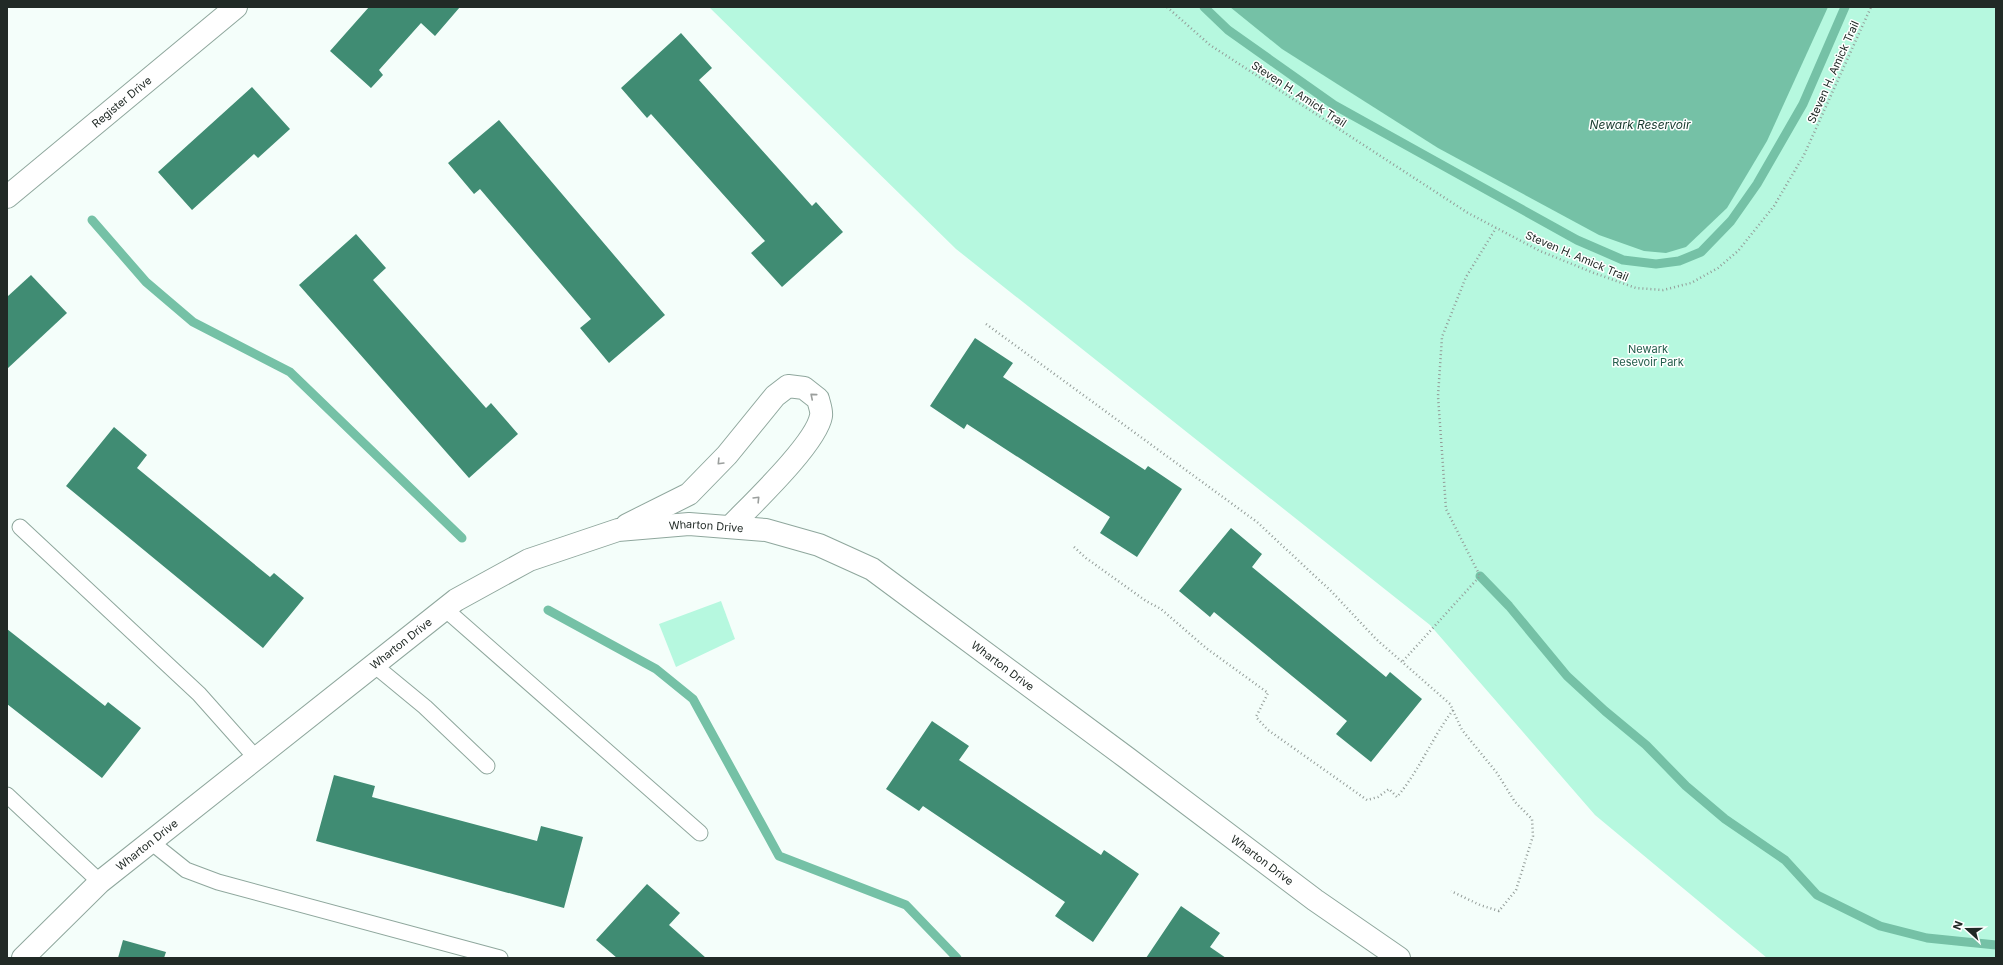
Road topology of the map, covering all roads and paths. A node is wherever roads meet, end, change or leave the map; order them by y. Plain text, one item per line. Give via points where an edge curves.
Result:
1 (236, 7) edge
2 (1167, 7) edge
3 (1871, 7) edge
4 (7, 197) edge
5 (1496, 228) junction
6 (986, 324) dead end
7 (20, 527) dead end
8 (730, 527) junction
9 (618, 530) junction
10 (1074, 547) dead end
11 (445, 608) junction
12 (1403, 661) junction
13 (374, 665) junction
14 (1453, 710) junction
15 (256, 758) junction
16 (487, 766) dead end
17 (7, 795) edge
18 (700, 833) dead end
19 (151, 842) junction
20 (100, 882) junction
21 (1452, 891) dead end
22 (23, 958) edge
23 (500, 958) edge
24 (1399, 958) edge

1 - 4 street, Register Drive
2 - 5 path, Steven H. Amick Trail via 1210,45 1253,75 1468,213
3 - 5 path, Steven H. Amick Trail via 1804,155 1774,206 1738,251 1718,268 1691,283 1663,290 1636,288 1540,251
5 - 12 path via 1466,277 1442,337 1438,396 1446,509 1480,576
6 - 12 path via 1257,522 1332,592 1376,639
7 - 15 lane via 199,694
8 - 9 street, Wharton Drive via 689,524
8 -> 9 street via 787,468 818,429 822,415 818,398 804,388 788,386 775,396 727,455 689,494
8 - 24 street, Wharton Drive via 766,530 819,545 872,569 1316,900
9 - 11 street, Wharton Drive via 530,560
10 - 14 path via 1160,609 1206,648 1268,693 1256,717 1268,730 1367,800 1378,797 1389,789 1397,797
11 - 13 street, Wharton Drive
11 - 18 lane
12 - 14 path via 1440,694
13 - 15 street, Wharton Drive
13 - 16 lane via 425,707
14 - 21 path via 1462,730 1497,773 1516,802 1532,819 1533,836 1516,890 1499,911
15 - 19 street, Wharton Drive
17 - 20 lane
19 - 20 street, Wharton Drive
19 - 23 lane via 186,870 218,882
20 - 22 street, Wharton Drive

